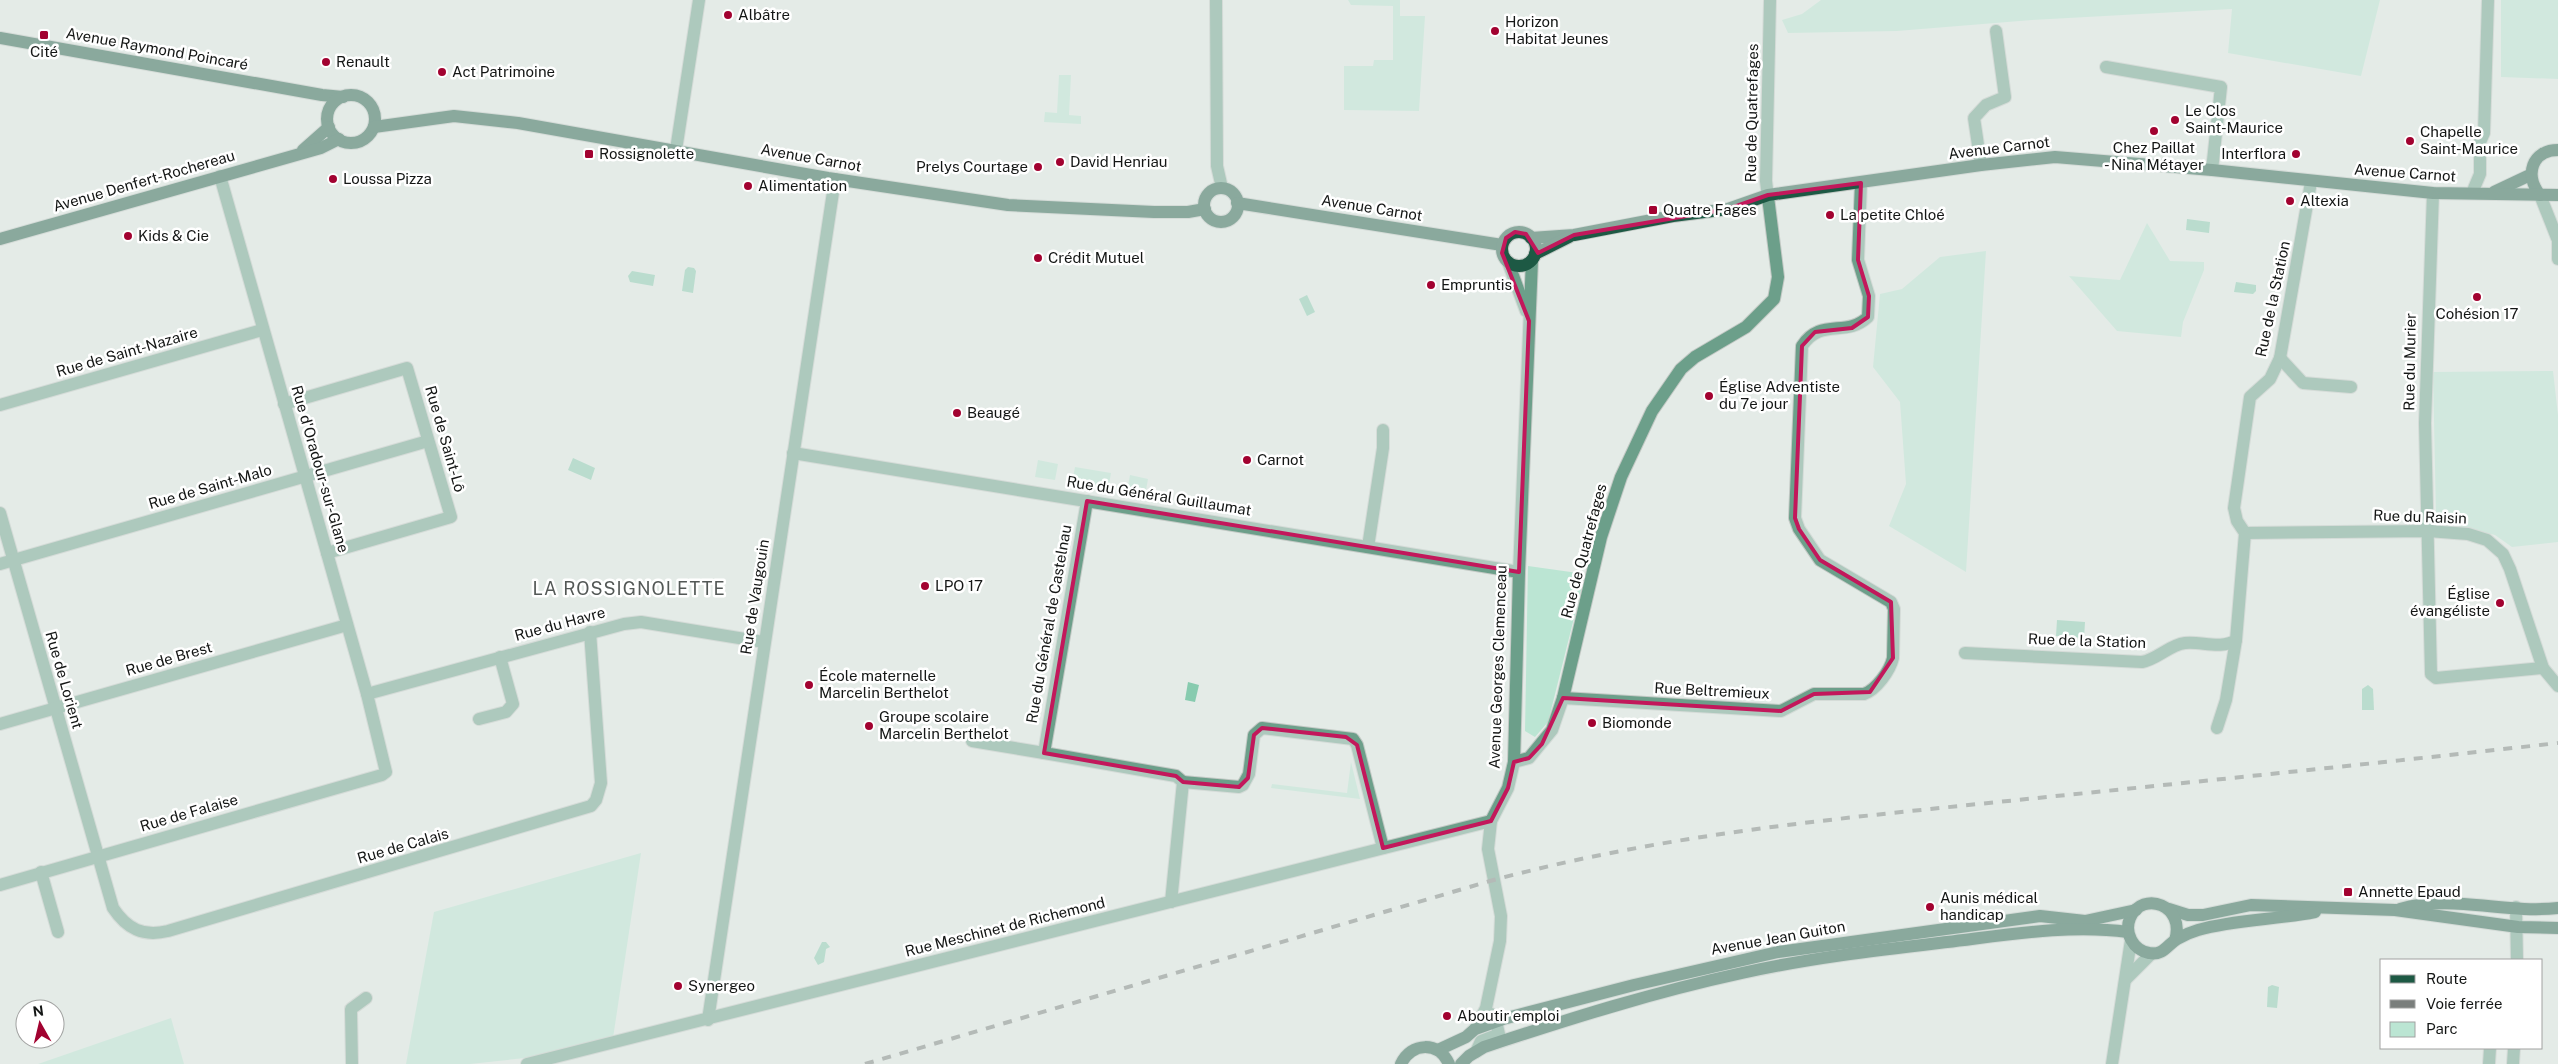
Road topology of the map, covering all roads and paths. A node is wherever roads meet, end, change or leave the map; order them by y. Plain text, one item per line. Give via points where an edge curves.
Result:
1 (699, 0) edge
2 (1216, 0) edge
3 (1770, 0) edge
4 (2488, 0) edge
5 (1996, 31) dead end
6 (0, 38) edge
7 (2106, 67) dead end
8 (308, 92) junction
9 (343, 97) junction
10 (373, 110) junction
11 (328, 113) junction
12 (415, 120) junction
13 (329, 127) junction
14 (374, 127) junction
15 (339, 139) junction
16 (676, 150) junction
17 (2556, 150) edge
18 (297, 154) junction
19 (1981, 165) junction
20 (2212, 170) junction
21 (2530, 175) junction
22 (220, 176) junction
23 (835, 179) junction
24 (2311, 182) junction
25 (1861, 183) junction
26 (1222, 188) junction
27 (2493, 192) junction
28 (2433, 193) junction
29 (2472, 193) junction
30 (2540, 194) junction
31 (1768, 195) junction
32 (2558, 195) edge
33 (1237, 203) junction
34 (1205, 209) junction
35 (2557, 234) edge
36 (1574, 235) junction
37 (1531, 238) junction
38 (0, 239) edge
39 (1502, 245) junction
40 (1533, 257) junction
41 (2558, 259) edge
42 (1508, 262) junction
43 (1528, 321) junction
44 (262, 330) junction
45 (2280, 358) junction
46 (2351, 386) dead end
47 (284, 404) junction
48 (0, 405) edge
49 (1383, 430) dead end
50 (428, 441) junction
51 (793, 453) junction
52 (305, 476) junction
53 (1087, 501) junction
54 (0, 513) edge
55 (2428, 531) junction
56 (2245, 533) junction
57 (1368, 547) junction
58 (327, 553) junction
59 (13, 560) junction
60 (0, 564) edge
61 (1519, 572) junction
62 (346, 625) junction
63 (590, 632) junction
64 (2236, 640) junction
65 (764, 642) junction
66 (1965, 653) dead end
67 (500, 657) junction
68 (2543, 668) junction
69 (2558, 686) edge
70 (367, 694) junction
71 (1564, 698) junction
72 (55, 708) junction
73 (479, 719) dead end
74 (0, 724) edge
75 (2217, 728) dead end
76 (972, 741) dead end
77 (1044, 753) junction
78 (1514, 762) junction
79 (386, 772) joint
80 (1183, 782) junction
81 (1490, 821) junction
82 (1384, 848) junction
83 (97, 856) junction
84 (41, 872) junction
85 (0, 885) edge
86 (1171, 902) junction
87 (2516, 907) junction
88 (2558, 908) edge
89 (2169, 909) junction
90 (2329, 909) junction
91 (2136, 910) junction
92 (2395, 910) junction
93 (2518, 927) junction
94 (2558, 928) edge
95 (58, 932) dead end
96 (2129, 936) junction
97 (2175, 940) junction
98 (2152, 953) junction
99 (2517, 959) edge
100 (2126, 979) junction
101 (366, 998) dead end
102 (1486, 1008) junction
103 (708, 1020) junction
104 (1496, 1021) junction
105 (1474, 1028) junction
106 (2490, 1049) edge
107 (2514, 1049) edge
108 (1438, 1050) junction
109 (1476, 1052) junction
110 (352, 1064) edge
111 (526, 1064) edge
112 (1401, 1064) edge
113 (1449, 1064) edge
114 (1461, 1064) edge
115 (2112, 1064) edge
116 (2489, 1064) edge
117 (2512, 1064) edge

1 - 16 street
2 - 26 street via 1217,166
3 - 31 street, Rue de Quatrefages
4 - 29 street via 2484,133 2480,142 2480,174
5 - 19 street via 2005,97 1986,105 1974,118
6 - 8 main road, Avenue Raymond Poincaré
7 - 20 street via 2221,87
8 - 9 main road, Avenue Raymond Poincaré
8 - 11 main road
9 - 10 main road via 358,96
9 - 11 main road
10 - 12 main road, Avenue Carnot
10 - 14 main road
11 - 13 main road
12 - 14 main road, Avenue Carnot
12 - 16 main road, Avenue Carnot via 463,117 518,123
13 - 15 main road
13 - 18 main road, Avenue Denfert-Rochereau
14 - 15 main road via 357,142
15 - 18 main road, Avenue Denfert-Rochereau via 327,146
16 - 23 main road, Avenue Carnot
17 - 21 main road via 2543,154 2535,162
18 - 22 main road, Avenue Denfert-Rochereau
19 - 20 main road, Avenue Carnot via 2055,157
19 - 25 main road, Avenue Carnot
20 - 24 main road, Avenue Carnot
21 - 27 main road, Avenue Carnot
21 - 30 main road
22 - 38 main road, Avenue Denfert-Rochereau
22 - 44 street, Rue d'Oradour-sur-Glane
23 - 34 main road, Avenue Carnot via 1008,205 1154,212
23 - 51 street, Rue de Vaugouin
24 - 28 main road, Avenue Carnot
24 - 45 street, Rue de la Station
25 - 31 main road, Avenue Carnot
25 - 71 street, Rue Beltremieux via 1858,260 1870,296 1868,317 1852,328 1815,332 1802,346 1795,518 1798,529 1820,560 1891,602 1894,609 1894,658 1891,666 1870,692 1814,694 1781,711
26 - 33 main road via 1231,192
26 - 34 main road via 1207,195
27 - 29 main road, Avenue Carnot
27 - 30 main road, Avenue Carnot via 2516,196
28 - 29 main road, Avenue Carnot
28 - 55 street, Rue du Murier via 2424,423
30 - 32 main road, Avenue Carnot
30 - 35 street
31 - 36 main road, Avenue Carnot via 1728,209
31 - 71 street, Rue de Quatrefages via 1778,277 1774,299 1746,327 1681,369 1648,418 1621,477 1601,536
33 - 34 main road via 1234,215 1226,221 1210,219
33 - 39 main road, Avenue Carnot
35 - 41 street
36 - 37 main road, Avenue Carnot
36 - 40 main road, Avenue Carnot
37 - 39 main road via 1515,232
37 - 40 main road via 1536,246
39 - 42 main road via 1502,253
40 - 42 main road via 1518,266
40 - 43 street, Avenue Georges Clemenceau
42 - 43 street, Avenue Georges Clemenceau
43 - 61 street, Avenue Georges Clemenceau
44 - 47 street, Rue d'Oradour-sur-Glane
44 - 48 street, Rue de Saint-Nazaire
45 - 46 street via 2302,383
45 - 56 street, Rue de la Station via 2270,379 2250,397 2234,508
47 - 50 street, Rue de Saint-Lô via 407,368
47 - 52 street, Rue d'Oradour-sur-Glane
49 - 57 street
50 - 52 street, Rue de Saint-Malo
50 - 58 street, Rue de Saint-Lô via 451,517
51 - 53 street, Rue du Général Guillaumat
51 - 65 street, Rue de Vaugouin
52 - 58 street, Rue d'Oradour-sur-Glane
52 - 59 street, Rue de Saint-Malo
53 - 57 street, Rue du Général Guillaumat
53 - 77 street, Rue du Général de Castelnau
54 - 59 street, Rue de Lorient
55 - 56 street, Rue du Raisin
55 - 68 street, Rue du Raisin via 2480,537 2503,554
55 - 68 street, Rue du Murier via 2431,674 2436,678
56 - 64 street, Rue de la Station
57 - 61 street, Rue du Général Guillaumat
58 - 62 street, Rue d'Oradour-sur-Glane
59 - 60 street, Rue de Saint-Malo
59 - 72 street, Rue de Lorient
61 - 78 street, Avenue Georges Clemenceau
62 - 70 street, Rue d'Oradour-sur-Glane
62 - 72 street, Rue de Brest
63 - 65 street, Rue du Havre via 641,622
63 - 67 street, Rue du Havre
63 - 83 street, Rue de Calais via 601,784 596,800 584,810 156,934 137,931 126,925 117,914
64 - 66 street, Rue de la Station via 2229,645 2174,645 2152,660 2142,662
64 - 75 street via 2226,700
65 - 103 street, Rue de Vaugouin
67 - 70 street, Rue du Havre
67 - 73 street via 513,704 506,712
68 - 69 street, Rue du Raisin
70 - 79 street, Rue d'Oradour-sur-Glane
71 - 78 street, Rue de Quatrefages via 1552,730 1542,744 1529,758
72 - 74 street, Rue de Brest
72 - 83 street, Rue de Lorient
76 - 77 street
77 - 80 street via 1176,776
78 - 81 street, Avenue Georges Clemenceau via 1508,788
79 - 83 street, Rue de Falaise
80 - 82 street via 1243,785 1249,774 1254,735 1262,728 1353,739
80 - 86 street
81 - 82 street, Rue Meschinet de Richemond
81 - 102 street, Avenue Georges Clemenceau via 1488,849 1501,926
82 - 86 street, Rue Meschinet de Richemond
83 - 84 street, Rue de Falaise
84 - 85 street, Rue de Falaise
84 - 95 street
86 - 103 street, Rue Meschinet de Richemond
87 - 88 main road
87 - 92 main road via 2458,903
87 - 93 street
89 - 90 main road via 2196,915 2250,905
89 - 91 main road via 2148,904
89 - 97 main road via 2178,924
90 - 92 main road
90 - 97 main road via 2292,917 2244,921 2200,930
91 - 96 main road via 2131,917
91 - 104 main road, Avenue Jean Guiton via 2085,921 2040,916 1778,952 1644,982
92 - 93 main road
93 - 94 main road
93 - 99 street
96 - 98 main road via 2142,951
96 - 100 street
96 - 109 main road, Avenue Jean Guiton via 2097,930 1995,936 1763,969 1594,1011
97 - 98 main road via 2164,951
98 - 100 street
100 - 115 street
101 - 110 street via 351,1009
102 - 104 street
102 - 105 street, Avenue Georges Clemenceau
103 - 111 street, Rue Meschinet de Richemond
104 - 105 main road, Avenue Jean Guiton
104 - 109 street via 1499,1034 1481,1041
105 - 108 main road, Avenue Jean Guiton via 1466,1036
106 - 116 street
107 - 117 street
108 - 112 main road via 1416,1048
108 - 113 main road
109 - 114 main road, Avenue Jean Guiton

